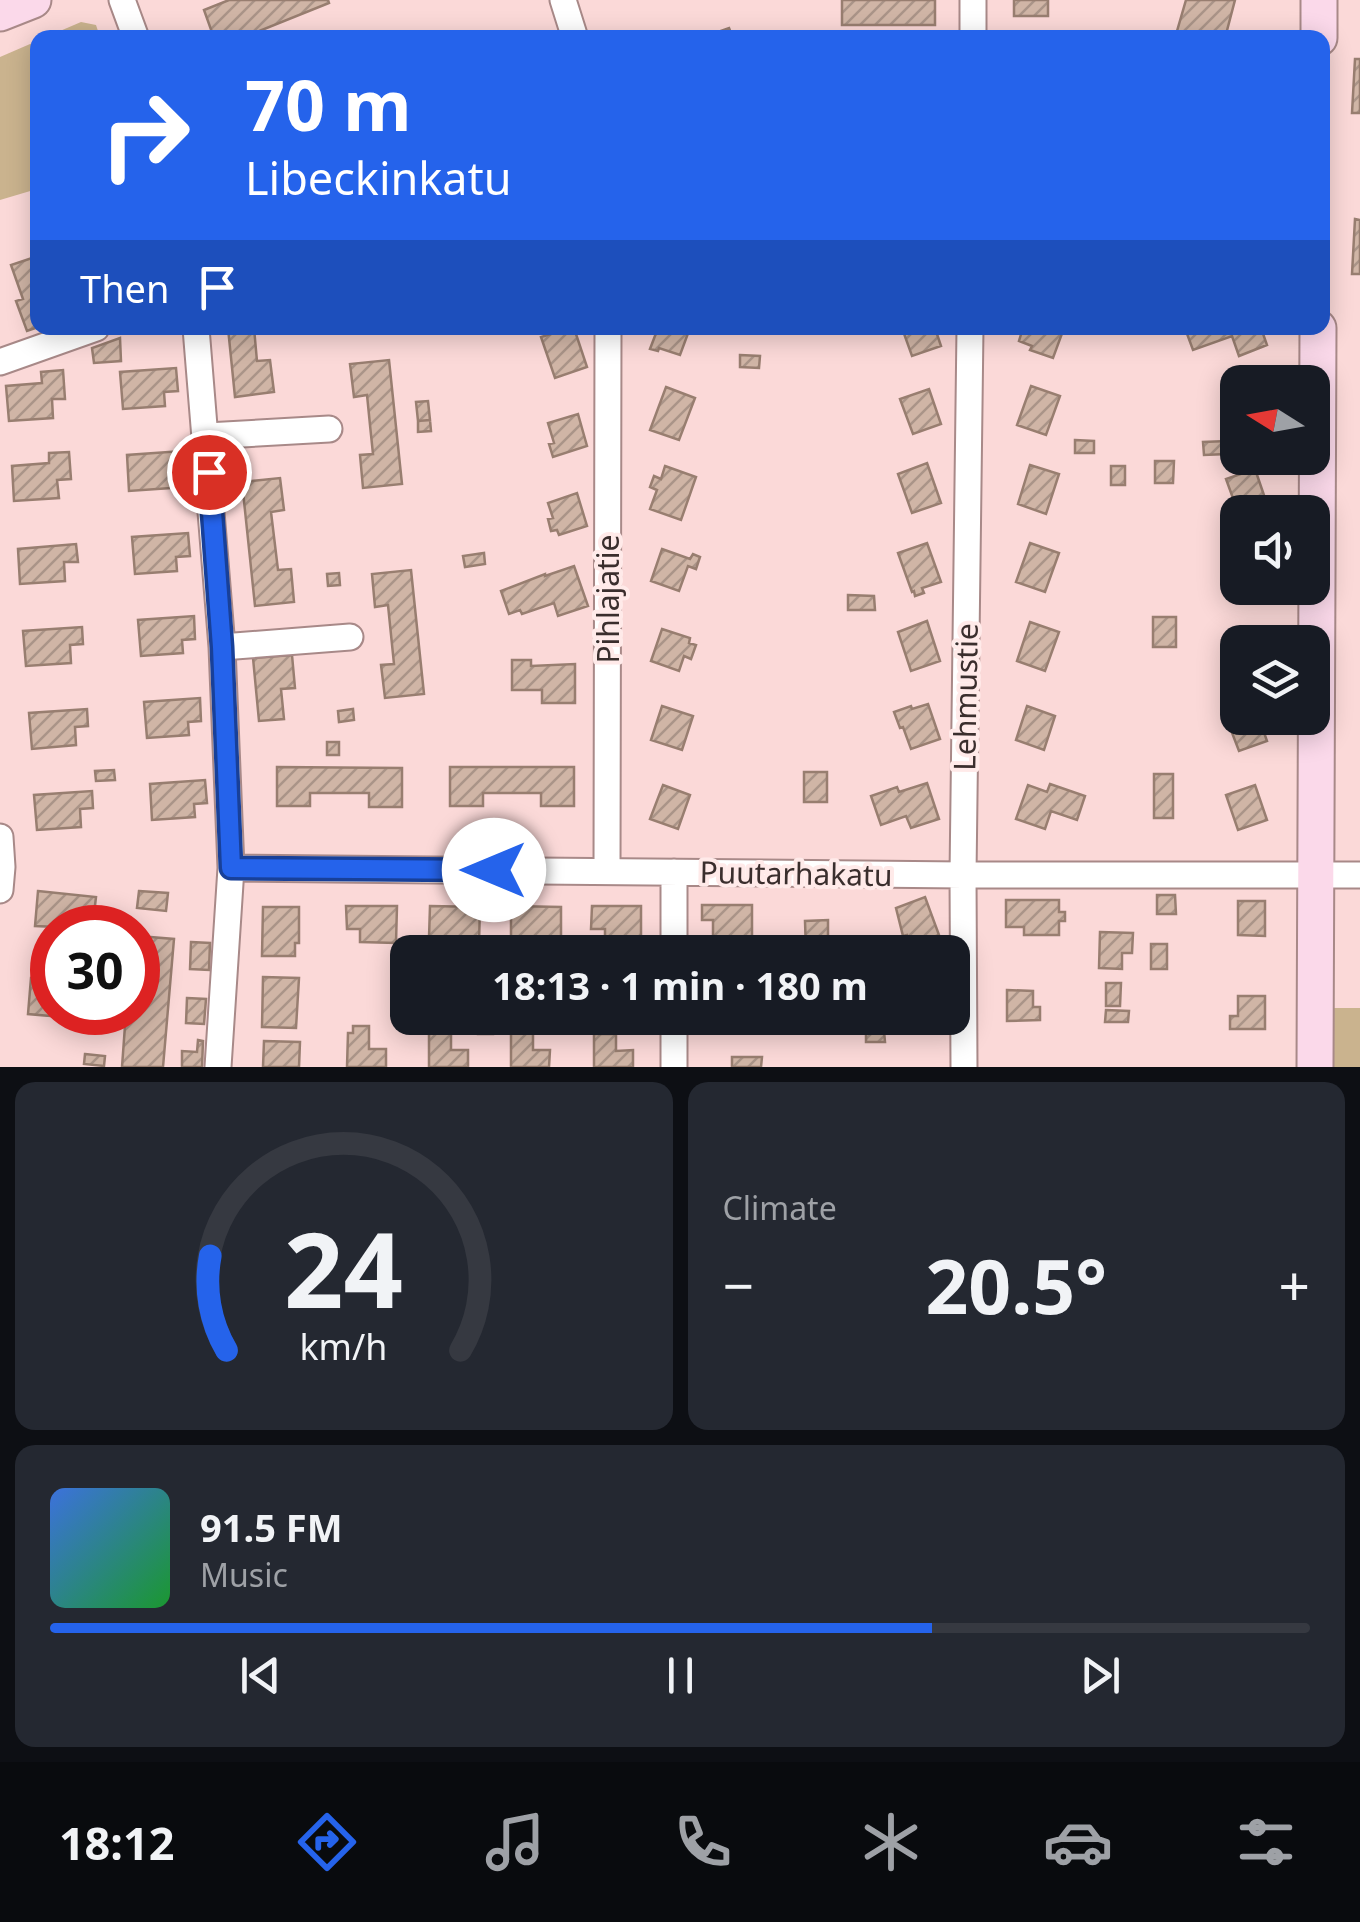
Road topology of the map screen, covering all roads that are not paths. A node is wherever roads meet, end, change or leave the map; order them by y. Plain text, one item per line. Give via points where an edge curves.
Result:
1 (33, 0) edge
2 (122, 0) edge
3 (563, 0) edge
4 (974, 0) edge
5 (1319, 0) edge
6 (0, 13) edge
7 (133, 30) edge
8 (573, 30) edge
9 (973, 30) edge
10 (1319, 30) edge
11 (76, 335) edge
12 (197, 335) edge
13 (608, 335) edge
14 (970, 335) edge
15 (1318, 335) edge
16 (0, 362) edge
17 (329, 429) dead end
18 (206, 436) junction
19 (350, 637) dead end
20 (222, 647) junction
21 (0, 837) edge
22 (231, 868) junction
23 (606, 870) junction
24 (674, 872) junction
25 (964, 875) junction
26 (1315, 876) junction
27 (1360, 876) edge
28 (0, 890) edge
29 (674, 935) edge
30 (674, 1035) edge
31 (218, 1067) edge
32 (674, 1067) edge
33 (964, 1067) edge
34 (1315, 1067) edge

1 - 6 main road
2 - 7 street
3 - 8 street
4 - 9 street
5 - 10 main road
11 - 16 street
12 - 18 street
13 - 23 street, Pihlajatie
14 - 25 street, Lehmustie
15 - 26 main road
17 - 18 street
18 - 20 street
19 - 20 street
20 - 22 street
21 - 28 street
22 - 23 street, Puutarhakatu
22 - 31 street
23 - 24 street, Puutarhakatu
24 - 25 street, Puutarhakatu
24 - 29 street
25 - 26 street, Puutarhakatu
25 - 33 street, Lehmustie
26 - 27 street, Puutarhakatu
26 - 34 main road
30 - 32 street

